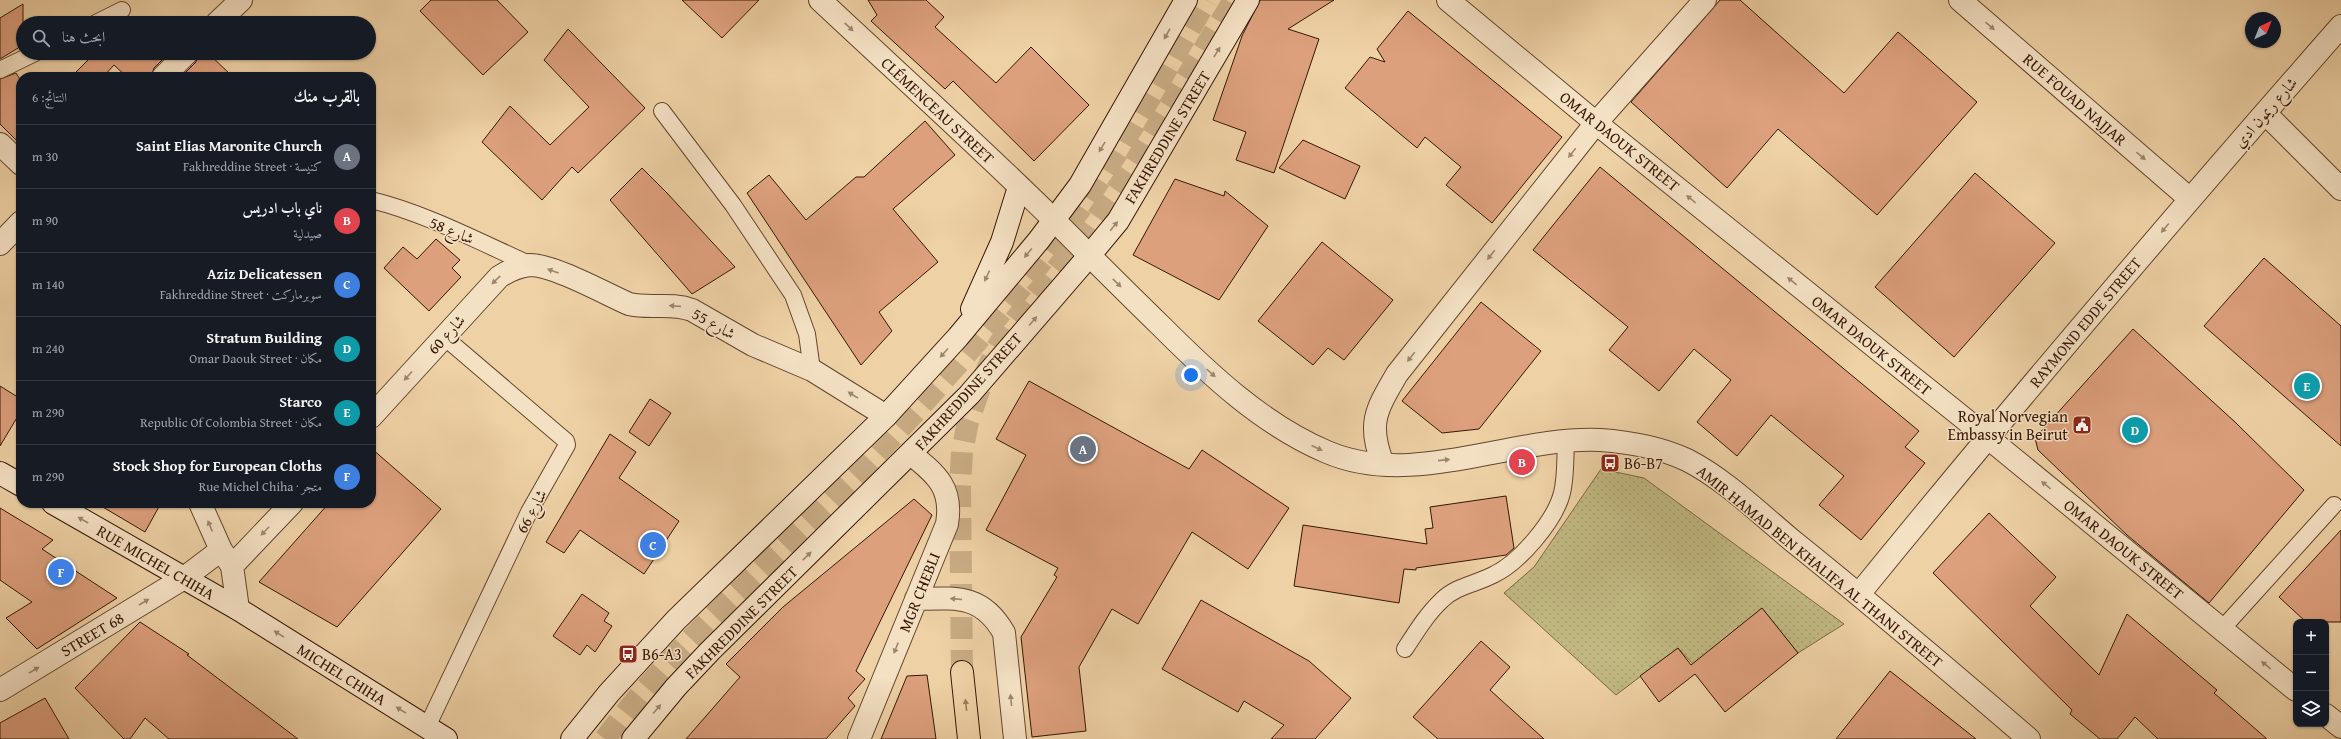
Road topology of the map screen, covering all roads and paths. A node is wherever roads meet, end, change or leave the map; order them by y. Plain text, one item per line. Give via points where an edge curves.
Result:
1 (241, 0) edge
2 (820, 0) edge
3 (1186, 0) edge
4 (1248, 0) edge
5 (1448, 0) edge
6 (1705, 0) edge
7 (1960, 0) edge
8 (122, 10) dead end
9 (110, 16) edge
10 (224, 16) edge
11 (2341, 26) edge
12 (21, 60) edge
13 (180, 60) edge
14 (0, 70) edge
15 (168, 72) edge
16 (662, 111) dead end
17 (2265, 113) junction
18 (1596, 123) junction
19 (0, 144) edge
20 (16, 159) edge
21 (1019, 187) junction
22 (2341, 189) edge
23 (2190, 199) junction
24 (376, 201) edge
25 (1055, 221) junction
26 (16, 227) edge
27 (0, 244) edge
28 (1089, 256) junction
29 (531, 265) junction
30 (443, 336) junction
31 (958, 337) junction
32 (812, 370) junction
33 (376, 411) edge
34 (886, 416) junction
35 (1987, 437) junction
36 (1566, 442) junction
37 (911, 454) junction
38 (1383, 464) junction
39 (0, 473) edge
40 (16, 482) edge
41 (2334, 505) dead end
42 (62, 508) edge
43 (202, 508) edge
44 (286, 508) edge
45 (226, 558) junction
46 (184, 578) junction
47 (1859, 594) junction
48 (916, 599) junction
49 (238, 609) junction
50 (2222, 629) junction
51 (1405, 649) dead end
52 (962, 672) tunnel mouth
53 (2293, 688) edge
54 (0, 690) edge
55 (2329, 717) edge
56 (427, 727) junction
57 (2341, 727) edge
58 (446, 739) edge
59 (572, 739) edge
60 (633, 739) edge
61 (859, 739) edge
62 (969, 739) edge
63 (1015, 739) edge
64 (2029, 739) edge

1 - 10 street
2 -> 21 street, CLÉMENCEAU STREET
3 -> 25 street via 1111,131
28 -> 4 street, FAKHREDDINE STREET via 1118,221
5 - 18 street, OMAR DAOUK STREET
6 - 18 street
7 -> 23 street, RUE FOUAD NAJJAR
8 - 9 lane
11 - 17 street, شارع ريمون ادي
12 - 14 lane
13 - 15 street
16 - 32 lane via 733,205 793,295 807,334
17 - 22 street
17 - 23 street, شارع ريمون ادي
35 -> 18 street, OMAR DAOUK STREET
18 -> 38 street via 1397,374 1381,402 1375,422 1375,443
19 - 20 street
21 - 25 street, CLÉMENCEAU STREET
21 -> 31 street via 1002,242
23 -> 35 street, RAYMOND EDDE STREET
24 - 29 lane, شارع 58 via 444,226
25 - 28 street, CLÉMENCEAU STREET
25 -> 31 street
26 - 27 street
37 -> 28 street, FAKHREDDINE STREET via 969,395
28 -> 38 street, AMIR HAMAD BEN KHALIFA AL THANI STREET via 1187,352 1230,390 1278,426 1330,454 1357,462
29 -> 30 street, شارع 60 via 513,269 499,277
32 -> 29 street, شارع 55 via 753,345 682,306 629,304 550,269
30 -> 33 street, شارع 60
30 - 56 lane, شارع 66 via 566,441 567,445 529,512
31 -> 34 street
34 -> 32 street, شارع 55
34 - 59 street via 676,620 609,693
35 - 47 street, RAYMOND EDDE STREET
50 -> 35 street, OMAR DAOUK STREET
38 -> 36 street, AMIR HAMAD BEN KHALIFA AL THANI STREET via 1450,460
36 - 47 street, AMIR HAMAD BEN KHALIFA AL THANI STREET via 1596,440 1639,444 1684,459 1718,480
36 - 51 lane via 1562,494 1537,536 1513,562 1493,575 1460,588 1442,600
37 - 48 street, MGR CHEBLI via 942,482 949,510 947,524
60 -> 37 street, FAKHREDDINE STREET via 710,651
39 - 40 street
41 - 50 lane
46 -> 42 street, RUE MICHEL CHIHA
45 -> 43 street
44 -> 45 street
45 - 46 street, STREET 68
45 - 49 street
46 - 49 street, RUE MICHEL CHIHA
54 -> 46 street, STREET 68
47 - 64 street, AMIR HAMAD BEN KHALIFA AL THANI STREET
48 -> 61 street, MGR CHEBLI
63 -> 48 street via 1004,633 997,620 972,601 956,598
56 -> 49 street, MICHEL CHIHA
53 -> 50 street, OMAR DAOUK STREET
62 -> 52 highway
55 - 57 street
56 - 58 street, MICHEL CHIHA

